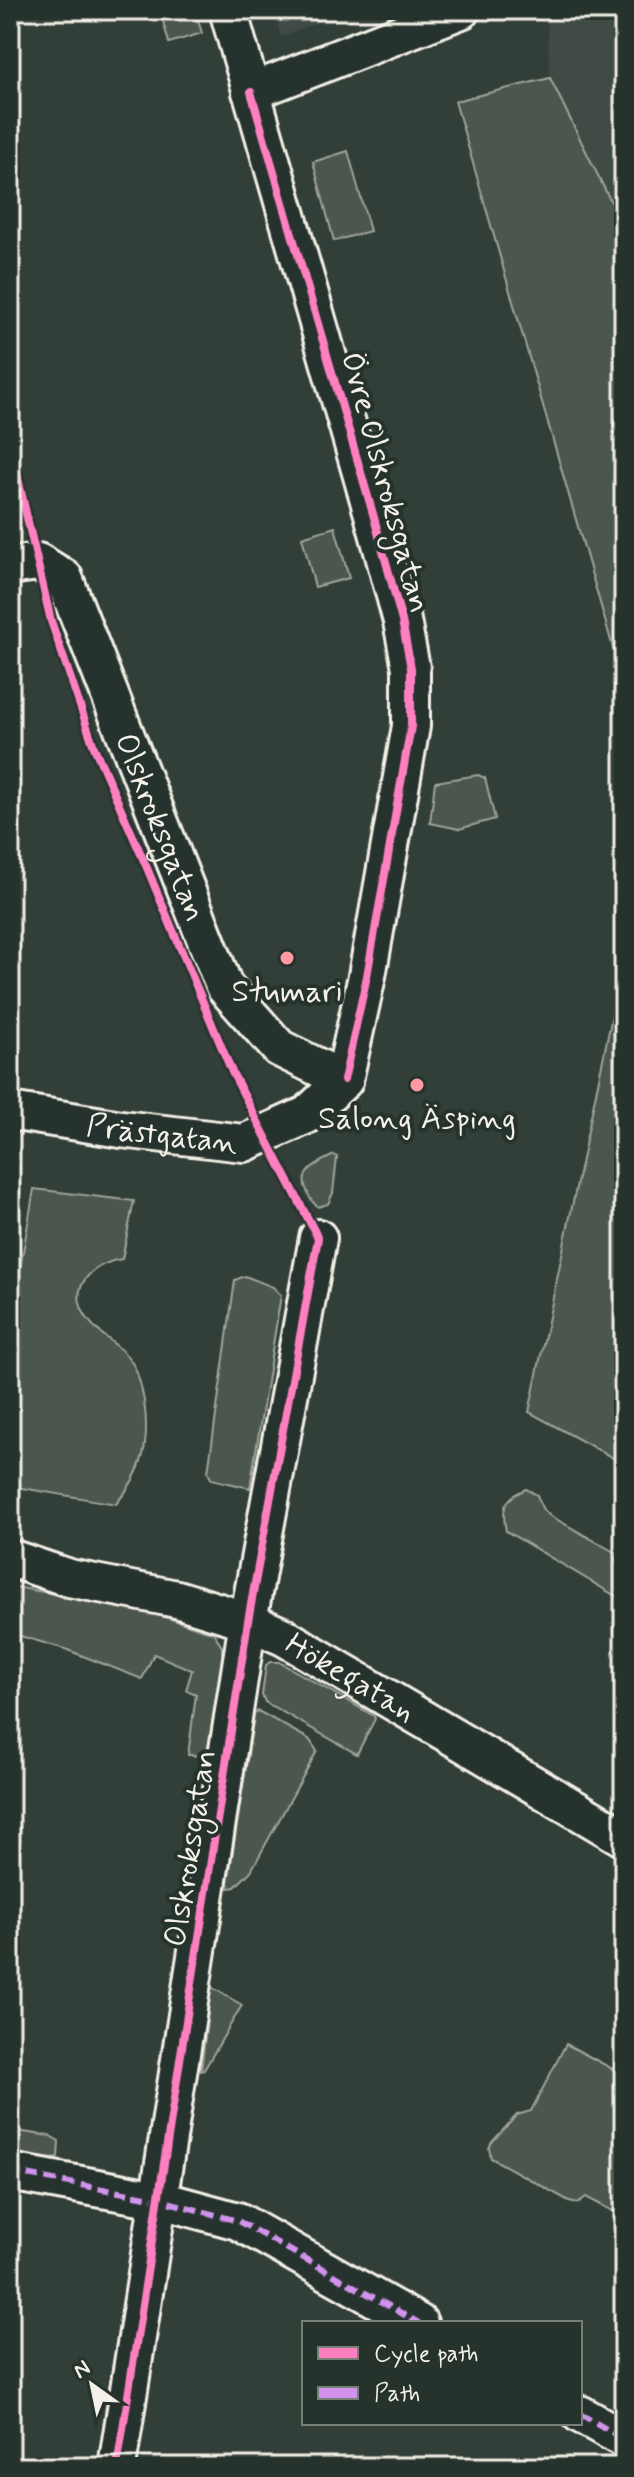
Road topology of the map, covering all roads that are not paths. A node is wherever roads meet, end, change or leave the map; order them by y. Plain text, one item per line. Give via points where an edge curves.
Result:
1 (228, 10) edge
2 (461, 10) edge
3 (251, 92) junction
4 (10, 566) edge
5 (344, 1080) junction
6 (10, 1111) edge
7 (318, 1238) dead end
8 (10, 1558) edge
9 (248, 1621) junction
10 (624, 1838) edge
11 (10, 2172) edge
12 (157, 2199) junction
13 (415, 2321) edge
14 (582, 2415) edge
15 (624, 2439) edge
16 (117, 2467) edge

1 - 3 street, Övre Olskroksgatan
2 - 3 street
3 - 5 street, Övre Olskroksgatan via 373,514 411,668 411,726
4 - 5 street, Olskroksgatan via 38,562 64,578 224,986 279,1048
5 - 6 street, Prästgatan via 307,1115 244,1143
7 - 9 street, Olskroksgatan
8 - 9 street, Hökegatan via 69,1578 177,1599
9 - 10 street, Hökegatan via 284,1637
9 - 12 street, Olskroksgatan
11 - 12 street
12 - 13 street via 238,2221
12 - 16 street, Olskroksgatan
14 - 15 street

